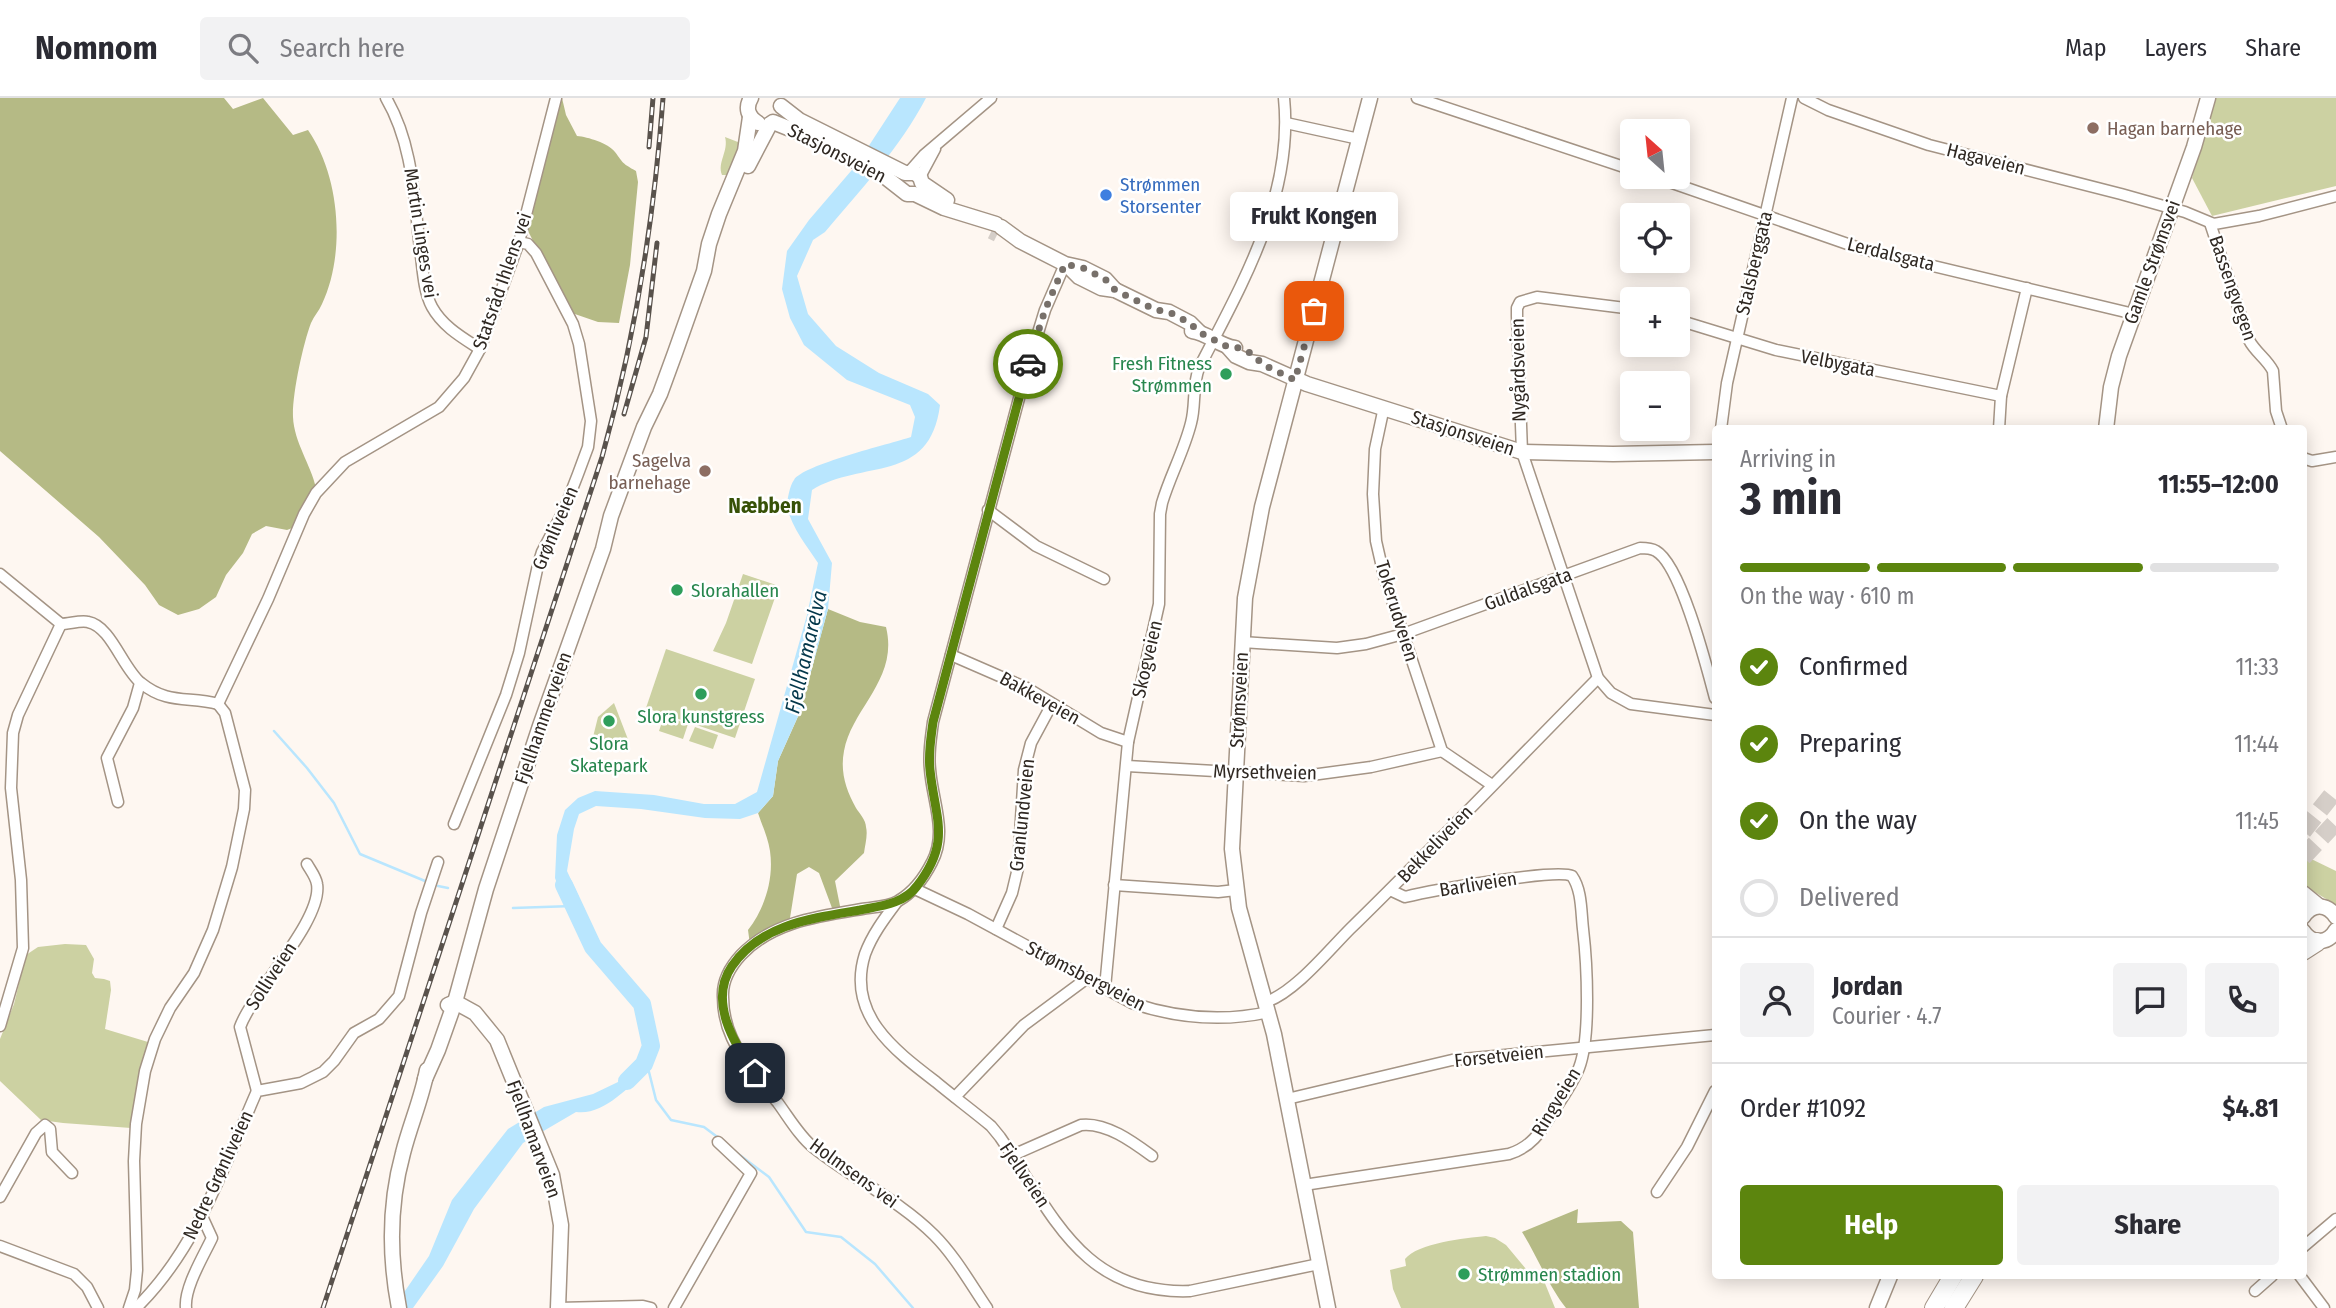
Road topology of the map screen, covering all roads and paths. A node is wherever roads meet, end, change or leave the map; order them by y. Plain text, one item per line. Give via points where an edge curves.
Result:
1 (386, 98) edge
2 (556, 98) edge
3 (991, 98) edge
4 (1284, 98) edge
5 (1370, 98) edge
6 (1417, 98) edge
7 (1791, 98) edge
8 (1804, 98) edge
9 (2208, 98) edge
10 (779, 102) edge
11 (750, 108) edge
12 (1286, 122) junction
13 (771, 123) junction
14 (1359, 139) junction
15 (858, 156) junction
16 (1620, 166) edge
17 (912, 181) junction
18 (1690, 189) edge
19 (2336, 197) edge
20 (2172, 209) junction
21 (1765, 215) junction
22 (2210, 223) junction
23 (519, 242) junction
24 (1067, 265) junction
25 (704, 271) junction
26 (2027, 288) junction
27 (1620, 307) edge
28 (2134, 314) junction
29 (1690, 324) edge
30 (1213, 339) junction
31 (1737, 339) junction
32 (481, 349) junction
33 (1295, 380) junction
34 (2001, 396) junction
35 (1384, 407) junction
36 (1722, 425) edge
37 (1999, 425) edge
38 (2107, 425) edge
39 (2281, 425) edge
40 (1522, 452) junction
41 (1712, 452) edge
42 (2336, 457) edge
43 (2307, 459) edge
44 (988, 510) junction
45 (0, 573) edge
46 (1563, 576) junction
47 (1104, 579) dead end
48 (61, 624) junction
49 (1403, 634) junction
50 (1242, 642) junction
51 (951, 655) junction
52 (1598, 678) junction
53 (140, 683) junction
54 (1712, 688) edge
55 (218, 704) junction
56 (1052, 704) junction
57 (1712, 715) edge
58 (7, 733) edge
59 (1128, 742) junction
60 (1442, 751) junction
61 (1127, 766) junction
62 (1235, 773) junction
63 (1492, 785) junction
64 (118, 802) dead end
65 (453, 824) dead end
66 (438, 862) dead end
67 (307, 864) dead end
68 (1568, 874) joint
69 (1114, 886) junction
70 (915, 889) junction
71 (1236, 890) junction
72 (1390, 890) junction
73 (2307, 896) edge
74 (896, 903) junction
75 (2319, 906) junction
76 (2307, 911) edge
77 (2335, 915) edge
78 (996, 929) junction
79 (1086, 979) junction
80 (1105, 988) junction
81 (5, 994) edge
82 (1268, 1007) junction
83 (449, 1009) junction
84 (0, 1026) edge
85 (1712, 1035) edge
86 (1584, 1047) junction
87 (257, 1091) junction
88 (955, 1097) junction
89 (1712, 1097) edge
90 (1287, 1099) junction
91 (718, 1142) dead end
92 (1013, 1155) junction
93 (1152, 1156) dead end
94 (72, 1173) dead end
95 (1304, 1185) junction
96 (1657, 1192) dead end
97 (0, 1197) edge
98 (201, 1214) junction
99 (2336, 1219) edge
100 (2307, 1244) edge
101 (0, 1246) edge
102 (1319, 1264) junction
103 (1889, 1279) edge
104 (1951, 1279) edge
105 (1971, 1279) edge
106 (2269, 1279) edge
107 (2302, 1279) edge
108 (2255, 1291) dead end
109 (98, 1308) edge
110 (129, 1308) edge
111 (136, 1308) edge
112 (186, 1308) edge
113 (399, 1308) edge
114 (558, 1308) edge
115 (651, 1308) edge
116 (674, 1308) edge
117 (986, 1308) edge
118 (1328, 1308) edge
119 (1877, 1308) edge
120 (1934, 1308) edge
121 (1954, 1308) edge
122 (2323, 1308) edge

1 - 32 street, Martin Linges vei via 410,164 428,297 449,328
2 - 23 street, Statsråd Ihlens vei
3 - 17 street via 936,145
4 - 12 street, Skogveien
5 - 14 main road, Strømsveien
6 - 16 street
7 - 21 street, Stalsberggata
8 - 20 street, Hagaveien via 1929,145
9 - 20 main road, Gamle Strømsvei
10 - 13 main road, Fjellhammerveien via 779,115
10 - 15 main road, Stasjonsveien via 799,120
11 - 13 main road, Stasjonsveien via 759,124
11 - 25 main road, Fjellhammerveien via 745,151 719,214
12 - 14 street
12 - 30 street, Skogveien via 1268,225
13 - 15 main road, Stasjonsveien
13 - 25 main road, Fjellhammerveien
14 - 33 main road, Strømsveien
15 - 17 main road, Stasjonsveien
17 - 24 main road, Stasjonsveien via 984,228
18 - 21 street, Lerdalsgata
19 - 22 street via 2225,224
20 - 22 street, Hagaveien
20 - 28 main road, Gamle Strømsvei
21 - 26 street, Lerdalsgata via 1862,249
21 - 31 street, Stalsberggata
22 - 39 street, Bassengvegen via 2249,341 2273,371
23 - 32 street, Statsråd Ihlens vei
23 - 65 street, Grønliveien via 536,253 573,324 590,404 590,434 564,510 542,552 506,695
24 - 30 main road, Stasjonsveien via 1101,288 1169,312
24 - 44 street, Holmsens vei via 1045,310
25 - 83 main road, Fjellhammerveien via 611,516
26 - 28 street, Lerdalsgata
26 - 34 street
27 - 40 street, Nygårdsveien via 1537,297 1520,302
28 - 38 main road, Gamle Strømsvei via 2113,380
29 - 31 street, Velbygata
30 - 33 main road, Stasjonsveien via 1241,348
30 - 59 street, Skogveien via 1196,375 1190,427 1162,503 1159,604
31 - 34 street, Velbygata
31 - 36 street, Stalsberggata
32 - 55 street, Statsråd Ihlens vei via 439,407 352,458 316,493
33 - 35 main road, Stasjonsveien
33 - 50 main road, Strømsveien via 1254,544
34 - 37 street
35 - 40 main road, Stasjonsveien
35 - 49 street, Tokerudveien via 1376,449 1373,516 1384,576
40 - 41 main road, Stasjonsveien
40 - 46 street, Nygårdsveien
42 - 43 street
44 - 47 street via 1036,546
44 - 51 street, Holmsens vei
45 - 48 street
46 - 49 street, Guldalsgata
46 - 52 street, Nygårdsveien
46 - 54 street, Guldalsgata via 1640,548 1657,551 1690,615
48 - 53 street via 88,622 99,628
48 - 58 street
49 - 50 street, Guldalsgata via 1337,648
49 - 60 street, Tokerudveien
50 - 62 main road, Strømsveien
51 - 56 street, Bakkeveien
51 - 70 street, Holmsens vei via 929,752 939,841 932,863
52 - 57 street via 1611,693 1632,705
52 - 63 street, Bekkeliveien
53 - 55 street via 167,698
53 - 64 street via 133,708 107,758
55 - 110 street via 225,713 245,790 244,809 213,930 194,973 170,1007 145,1071 134,1161 137,1270
56 - 59 street, Bakkeveien via 1101,733
56 - 78 street, Granlundveien via 1031,743 1024,770 1018,868
58 - 81 street via 23,948
59 - 61 street, Skogveien
60 - 62 street, Myrsethveien via 1304,776
60 - 63 street
61 - 62 street, Myrsethveien
61 - 69 street, Skogveien
62 - 71 main road, Strømsveien via 1232,838
63 - 72 street, Bekkeliveien
66 - 87 street, Nedre Grønliveien via 399,996 379,1019 354,1033 323,1072 300,1083
67 - 87 street, Solliveien via 318,886 316,900 240,1027
68 - 72 street, Barliveien via 1405,897
68 - 86 street, Ringveien via 1576,884 1584,938
69 - 71 street
69 - 80 street, Skogveien
70 - 74 street, Holmsens vei
70 - 78 street, Strømsbergveien
71 - 82 main road, Strømsveien
72 - 82 street, Bekkeliveien
73 - 75 main road
74 - 88 street, Fjellveien via 866,954 861,972 863,999 883,1037
74 - 117 street, Holmsens vei via 819,916 765,935 748,947 727,974 723,1009 741,1055 811,1146 934,1235
75 - 76 main road
75 - 77 main road
78 - 79 street, Strømsbergveien
79 - 80 street, Strømsbergveien
79 - 88 street via 1024,1025
80 - 82 street, Strømsbergveien via 1132,1003 1182,1015 1214,1018
81 - 84 street
82 - 90 main road, Strømsveien
83 - 113 main road via 431,1047 393,1202 391,1232
83 - 114 main road, Fjellhamarveien via 475,1013 497,1040 541,1147 557,1195 561,1225
85 - 86 street, Forsetveien
86 - 90 street, Forsetveien via 1452,1060
86 - 95 street, Ringveien via 1571,1083 1538,1135 1523,1149
87 - 98 street, Nedre Grønliveien
88 - 92 street, Fjellveien via 991,1126
89 - 96 street
90 - 95 main road, Strømsveien
91 - 116 street via 751,1173
92 - 93 street via 1090,1124
92 - 102 street, Fjellveien via 1083,1255 1107,1273 1137,1286 1190,1291
94 - 97 street via 52,1152 50,1129 45,1125
95 - 102 main road, Strømsveien
98 - 111 street, Nedre Grønliveien via 174,1265
98 - 112 street via 212,1238 193,1279
99 - 100 street
101 - 109 street via 74,1274
102 - 118 main road, Strømsveien
103 - 119 main road
104 - 120 highway
105 - 121 highway
106 - 108 street
107 - 122 street
114 - 115 street

